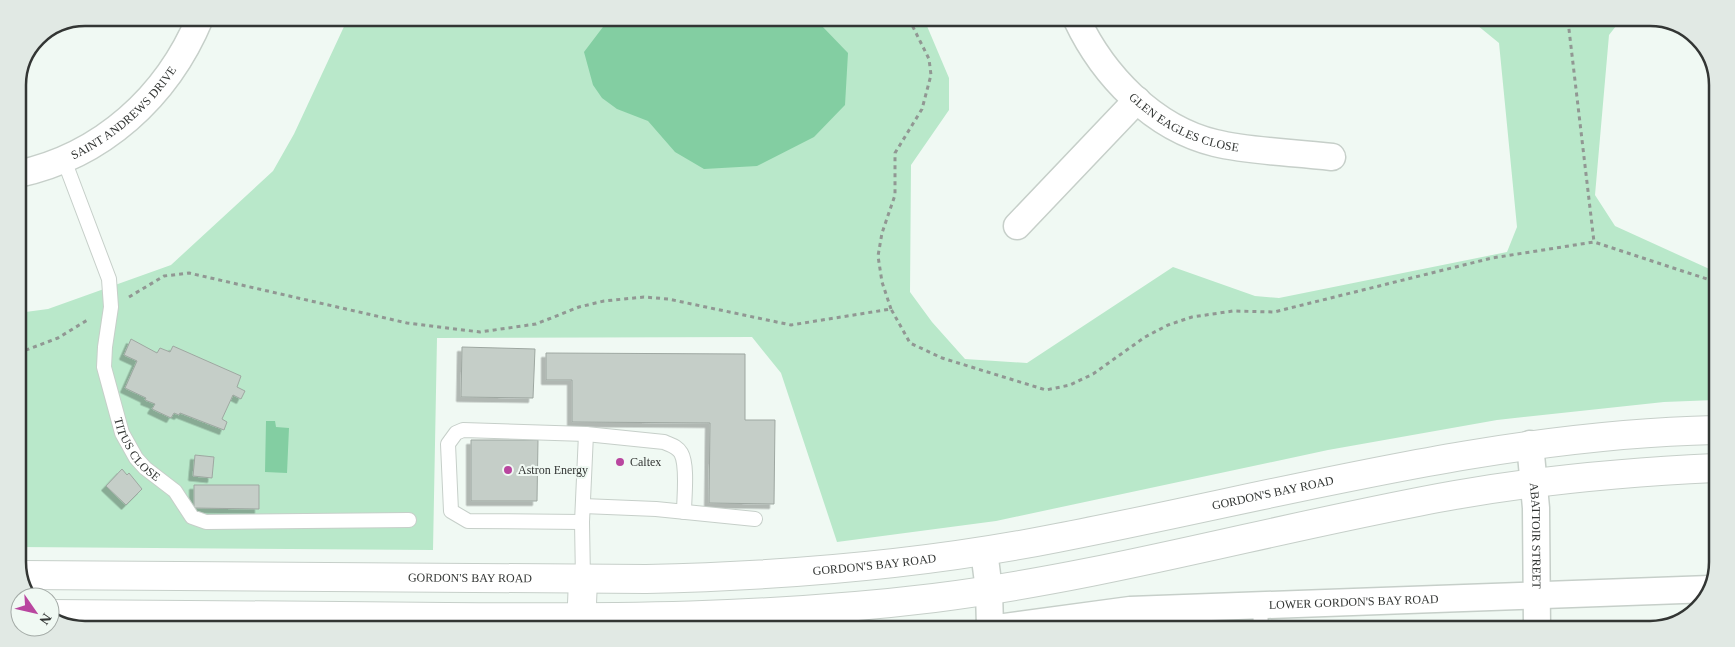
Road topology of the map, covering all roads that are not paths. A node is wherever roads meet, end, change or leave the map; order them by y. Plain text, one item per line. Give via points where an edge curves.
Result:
1 (197, 26) edge
2 (1081, 26) edge
3 (1137, 100) junction
4 (1332, 157) dead end
5 (64, 160) junction
6 (26, 172) edge
7 (1017, 226) dead end
8 (1709, 430) edge
9 (586, 434) junction
10 (1530, 444) junction
11 (1709, 468) edge
12 (1534, 483) junction
13 (582, 506) junction
14 (684, 512) junction
15 (755, 519) dead end
16 (409, 520) dead end
17 (582, 522) junction
18 (984, 551) junction
19 (27, 574) edge
20 (167, 576) junction
21 (583, 580) junction
22 (1702, 588) edge
23 (989, 590) junction
24 (1537, 594) junction
25 (60, 614) edge
26 (166, 614) junction
27 (1260, 617) edge
28 (529, 621) edge
29 (581, 621) edge
30 (598, 621) edge
31 (990, 621) edge
32 (1102, 621) edge
33 (1537, 621) edge

1 - 5 street, SAINT ANDREWS DRIVE via 159,89 138,111 99,142
2 - 3 street, GLEN EAGLES CLOSE via 1105,67
3 - 4 street, GLEN EAGLES CLOSE via 1179,129 1214,143
3 - 7 street
5 - 6 street, SAINT ANDREWS DRIVE
5 - 16 lane, TITUS CLOSE via 108,279 111,307 104,367 122,432 136,458 175,491 192,517 206,522
8 - 10 main road, GORDON'S BAY ROAD via 1650,432
9 - 13 lane
9 - 14 lane via 664,442 676,447 684,463
9 - 17 lane via 463,430 456,433 448,444 451,511 457,516 468,521
10 - 12 street, ABATTOIR STREET
10 - 18 main road, GORDON'S BAY ROAD via 1386,469
11 - 12 main road
12 - 23 main road via 1454,495
12 - 24 street, ABATTOIR STREET
13 - 14 lane
13 - 17 lane
14 - 15 lane
17 - 21 lane
18 - 21 main road, GORDON'S BAY ROAD via 797,573
18 - 23 street
19 - 20 main road, GORDON'S BAY ROAD
20 - 21 main road, GORDON'S BAY ROAD
20 - 26 main road
21 - 29 main road
22 - 24 street, LOWER GORDON'S BAY ROAD
23 - 30 main road via 777,613
23 - 31 street
24 - 27 street, LOWER GORDON'S BAY ROAD
24 - 33 street, ABATTOIR STREET
25 - 26 main road
26 - 28 main road
27 - 32 street, LOWER GORDON'S BAY ROAD via 1130,610

